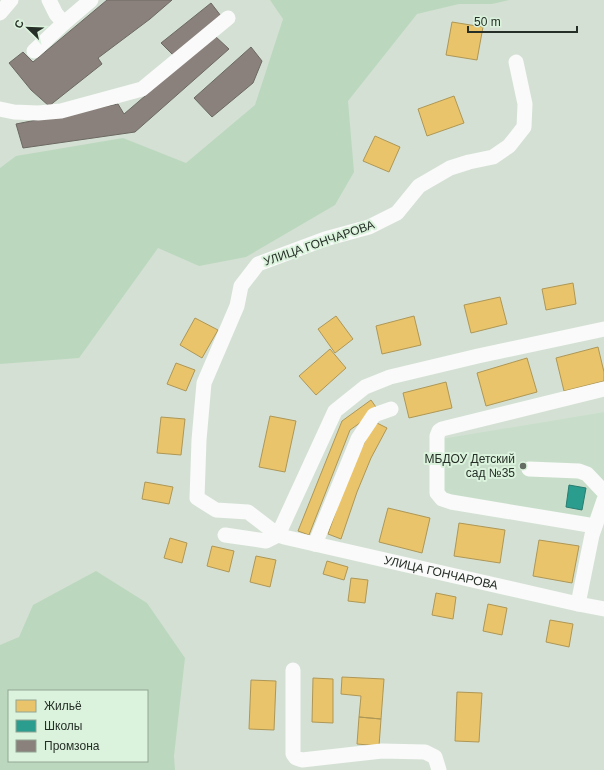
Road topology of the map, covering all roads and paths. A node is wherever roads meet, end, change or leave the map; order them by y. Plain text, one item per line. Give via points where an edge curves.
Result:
1 (12, 0) edge
2 (49, 0) edge
3 (91, 0) edge
4 (0, 13) edge
5 (228, 18) dead end
6 (64, 23) junction
7 (34, 51) dead end
8 (516, 62) dead end
9 (0, 109) edge
10 (604, 330) edge
11 (604, 389) edge
12 (392, 409) dead end
13 (529, 469) dead end
14 (604, 492) edge
15 (604, 500) edge
16 (595, 526) junction
17 (225, 535) dead end
18 (278, 535) junction
19 (315, 544) junction
20 (578, 604) junction
21 (604, 609) edge
22 (293, 670) dead end
23 (439, 770) edge

1 - 4 street
2 - 6 street
3 - 6 street
5 - 9 street via 142,89 61,111 38,113
6 - 7 street
8 - 18 street, УЛИЦА ГОНЧАРОВА via 525,104 524,127 509,146 493,157 450,168 419,186 397,213 369,228 325,239 258,264 240,286 237,306 204,384 198,440 197,498 216,510 248,512
10 - 18 street via 478,356 390,377 365,387 336,412
11 - 16 street via 442,429 437,436 437,492 442,499
12 - 19 street via 374,415 358,439
13 - 14 street via 580,471 587,474
15 - 16 street
16 - 20 street
17 - 18 street via 266,541
18 - 19 street, УЛИЦА ГОНЧАРОВА
19 - 20 street, УЛИЦА ГОНЧАРОВА
20 - 21 street, УЛИЦА ГОНЧАРОВА
22 - 23 street via 293,754 296,758 302,760 382,752 424,752 435,758

